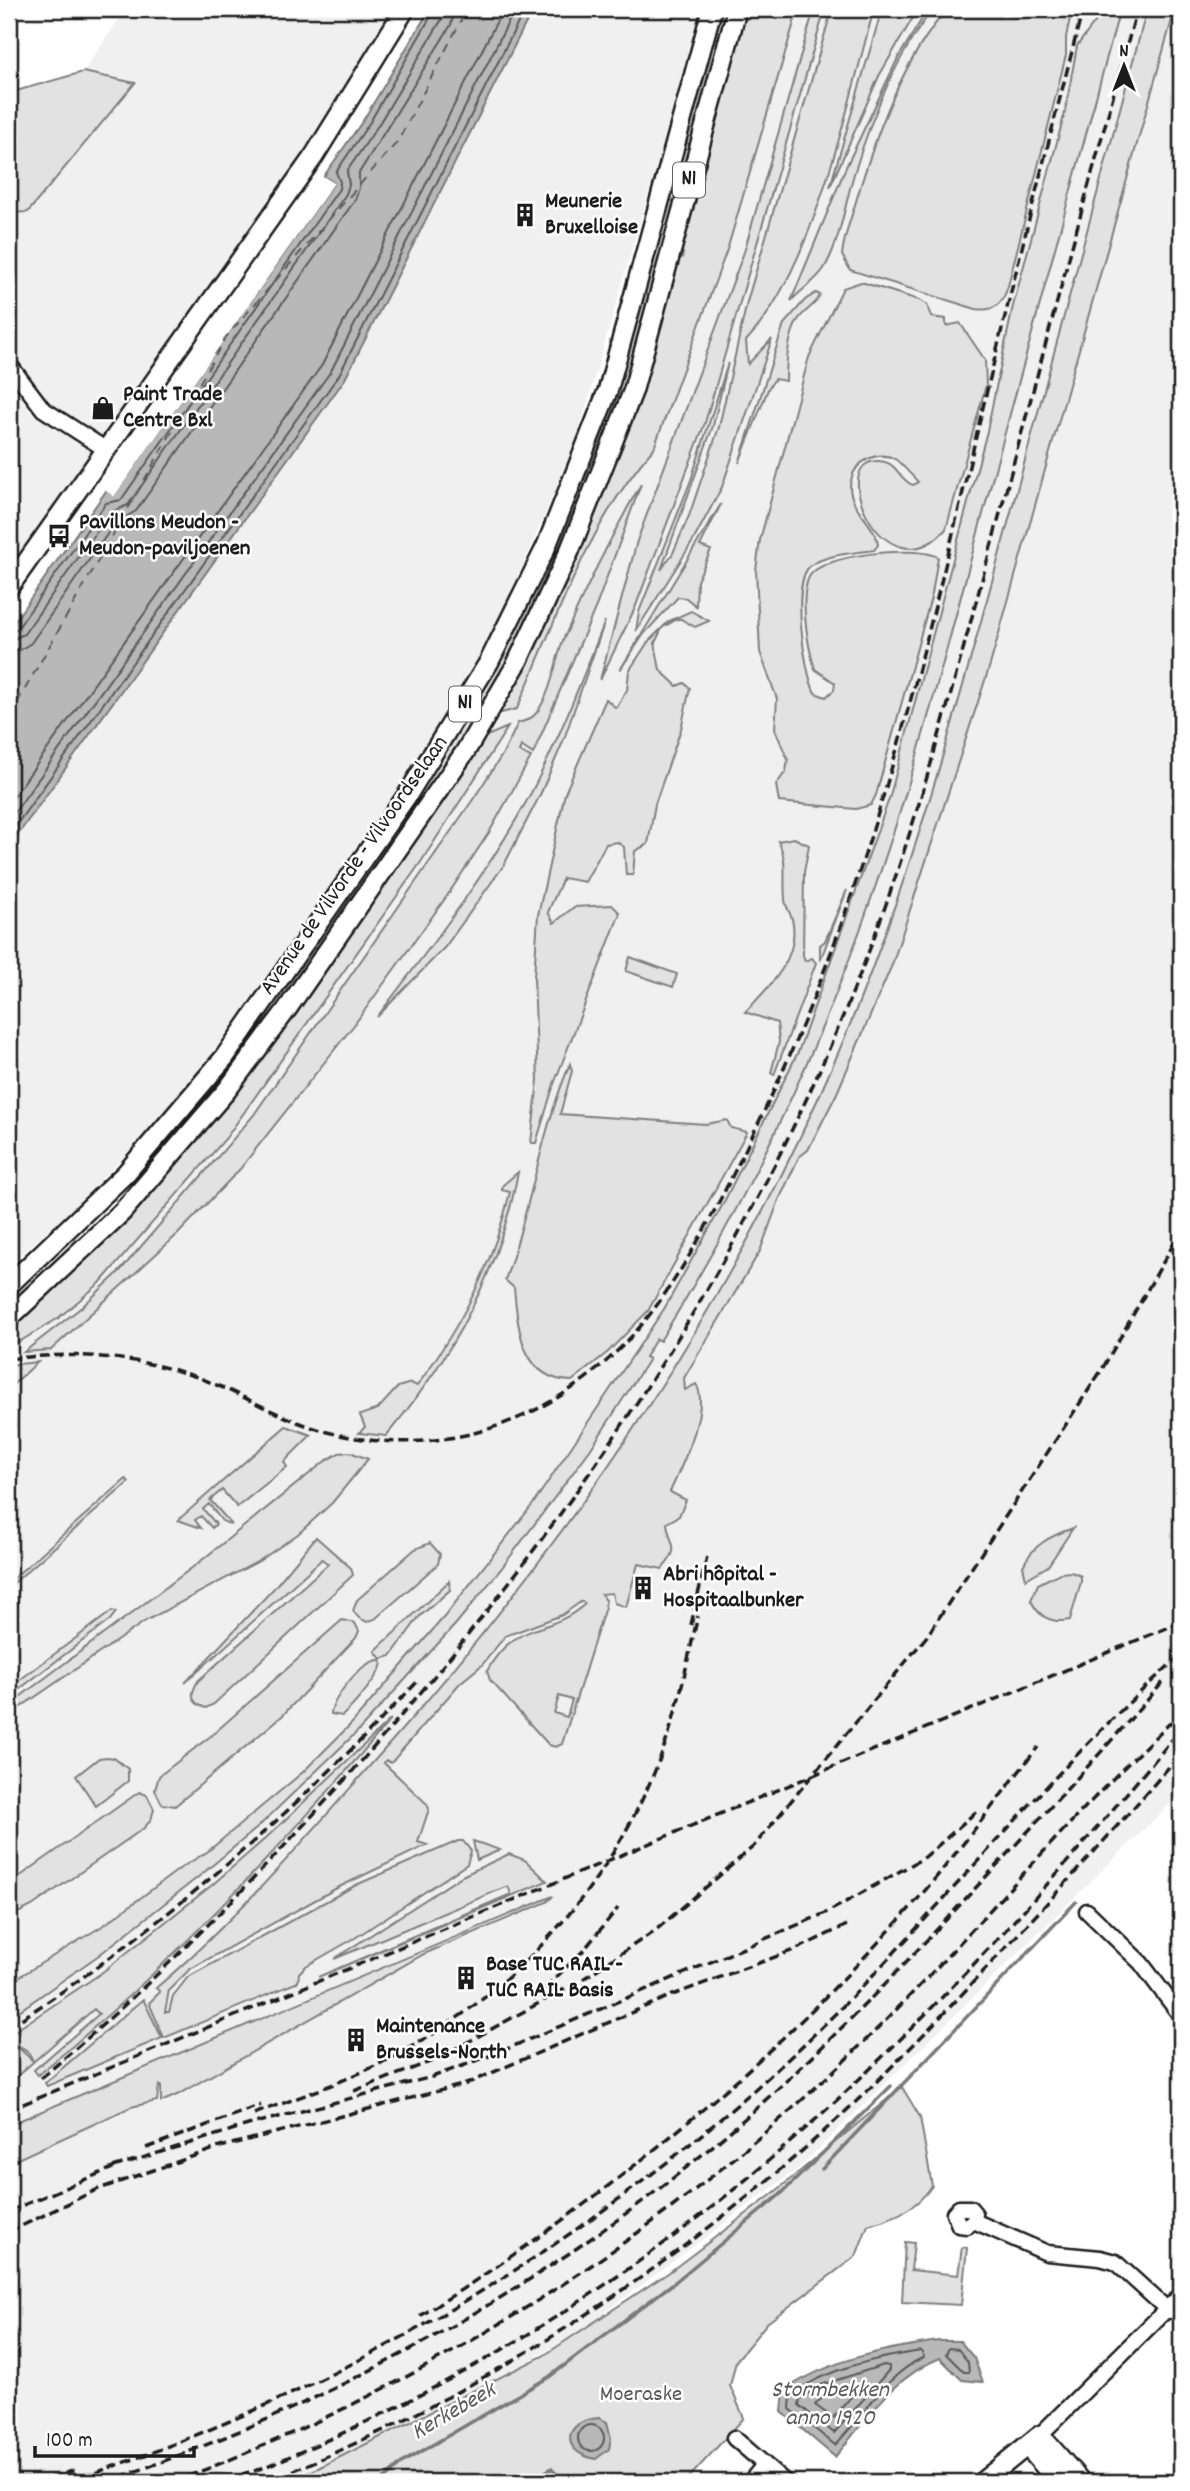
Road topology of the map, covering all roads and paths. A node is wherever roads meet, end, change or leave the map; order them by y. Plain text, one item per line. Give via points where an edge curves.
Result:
1 (405, 9) edge
2 (712, 9) edge
3 (737, 9) edge
4 (9, 364) edge
5 (105, 449) junction
6 (9, 587) edge
7 (9, 1285) edge
8 (9, 1318) edge
9 (1087, 1911) dead end
10 (1181, 2016) edge
11 (974, 2221) dead end
12 (1181, 2295) edge
13 (1169, 2311) junction
14 (734, 2438) dead end
15 (1034, 2440) junction
16 (764, 2465) junction
17 (750, 2482) edge
18 (785, 2482) edge
19 (982, 2482) edge
20 (1058, 2482) edge
21 (1081, 2482) edge

1 - 5 main road via 314,156
2 - 7 main road, Avenue de Vilvorde - Vilvoordselaan / N1 via 608,390 547,547 489,662 414,785 224,1058 133,1165
3 - 8 main road, Avenue de Vilvorde - Vilvoordselaan / N1 via 633,391 570,550 516,665 465,752 233,1082 122,1212
4 - 5 street via 43,410
5 - 6 main road
9 - 10 street via 1141,1963
11 - 13 street via 1047,2253 1115,2262
12 - 13 street
13 - 15 street
14 - 16 street
15 - 19 main road
15 - 20 main road
15 - 21 main road
16 - 17 street
16 - 18 street

